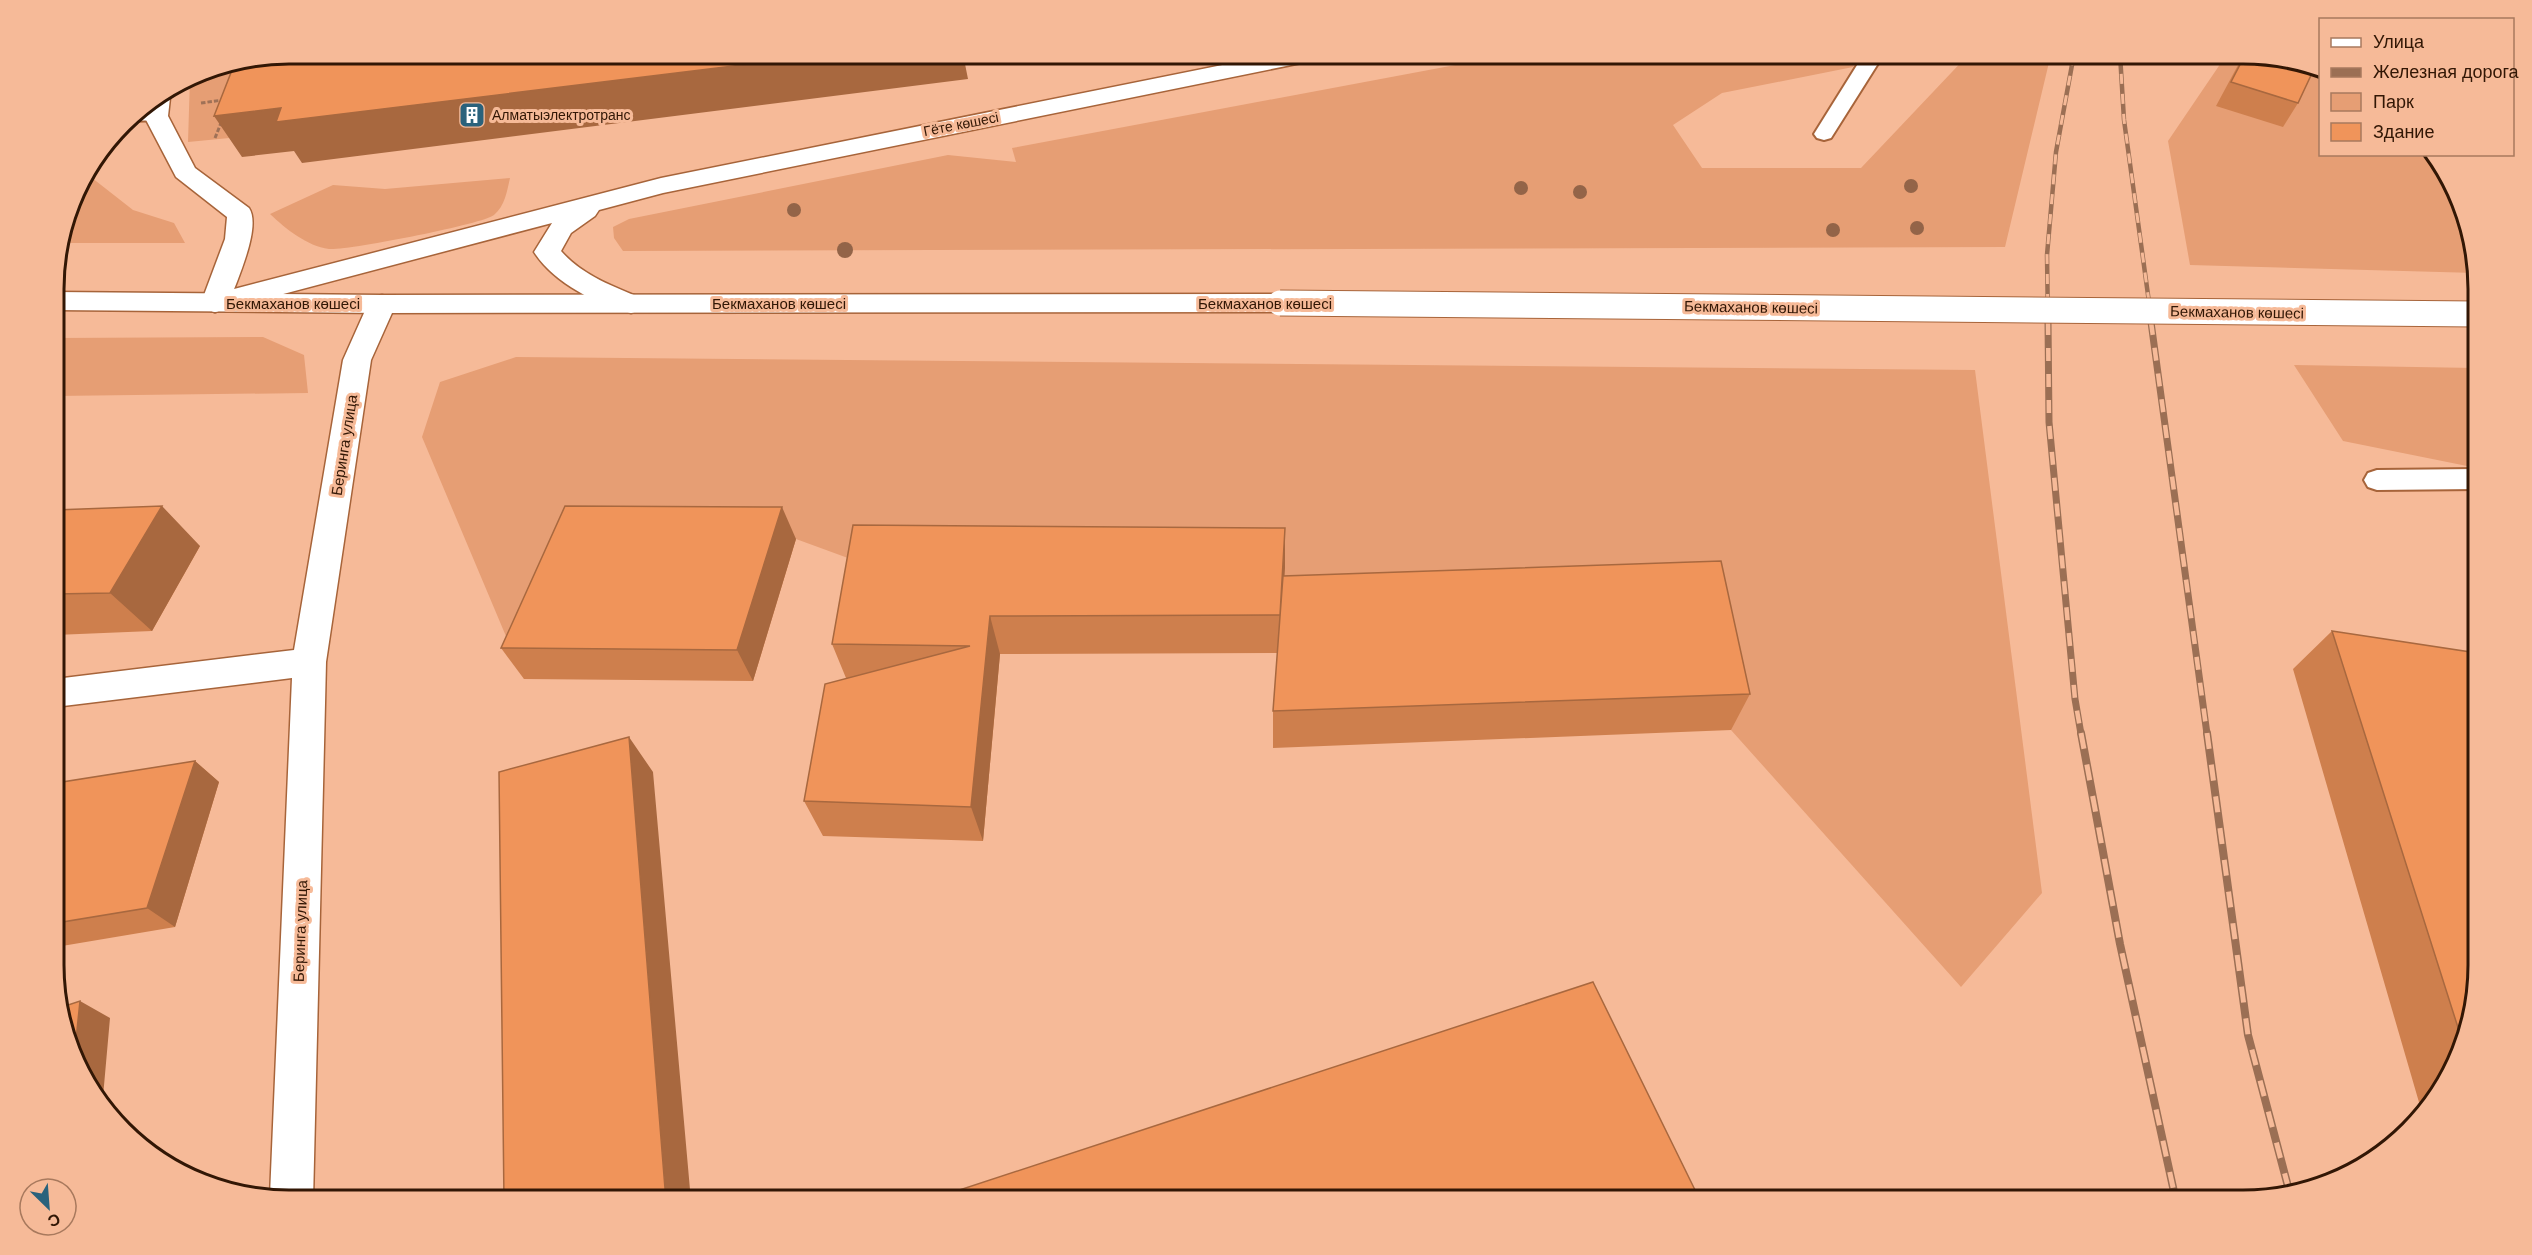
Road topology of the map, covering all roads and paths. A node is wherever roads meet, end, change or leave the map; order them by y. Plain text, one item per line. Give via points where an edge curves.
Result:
1 (1261, 64) edge
2 (1868, 64) edge
3 (230, 99) edge
4 (199, 103) dead end
5 (150, 113) edge
6 (222, 119) edge
7 (1824, 134) dead end
8 (180, 162) junction
9 (612, 200) junction
10 (64, 301) edge
11 (215, 303) junction
12 (382, 304) junction
13 (631, 304) junction
14 (2468, 314) edge
15 (2468, 479) edge
16 (2377, 480) dead end
17 (309, 662) junction
18 (64, 692) edge
19 (291, 1190) edge

1 - 9 main road, Гёте көшесі via 738,169
2 - 7 lane
3 - 4 path
5 - 8 main road
6 - 8 path via 215,139
8 - 11 main road via 185,172 240,214 238,239
9 - 11 main road
9 - 13 main road via 580,212 563,225 547,252 557,266 580,283
10 - 11 main road, Бекмаханов көшесі
11 - 12 main road, Бекмаханов көшесі
12 - 13 main road, Бекмаханов көшесі
12 - 17 main road, Беринга улица via 357,360
13 - 14 main road, Бекмаханов көшесі, bridge via 1280,303
15 - 16 lane
17 - 18 main road
17 - 19 main road, Беринга улица

